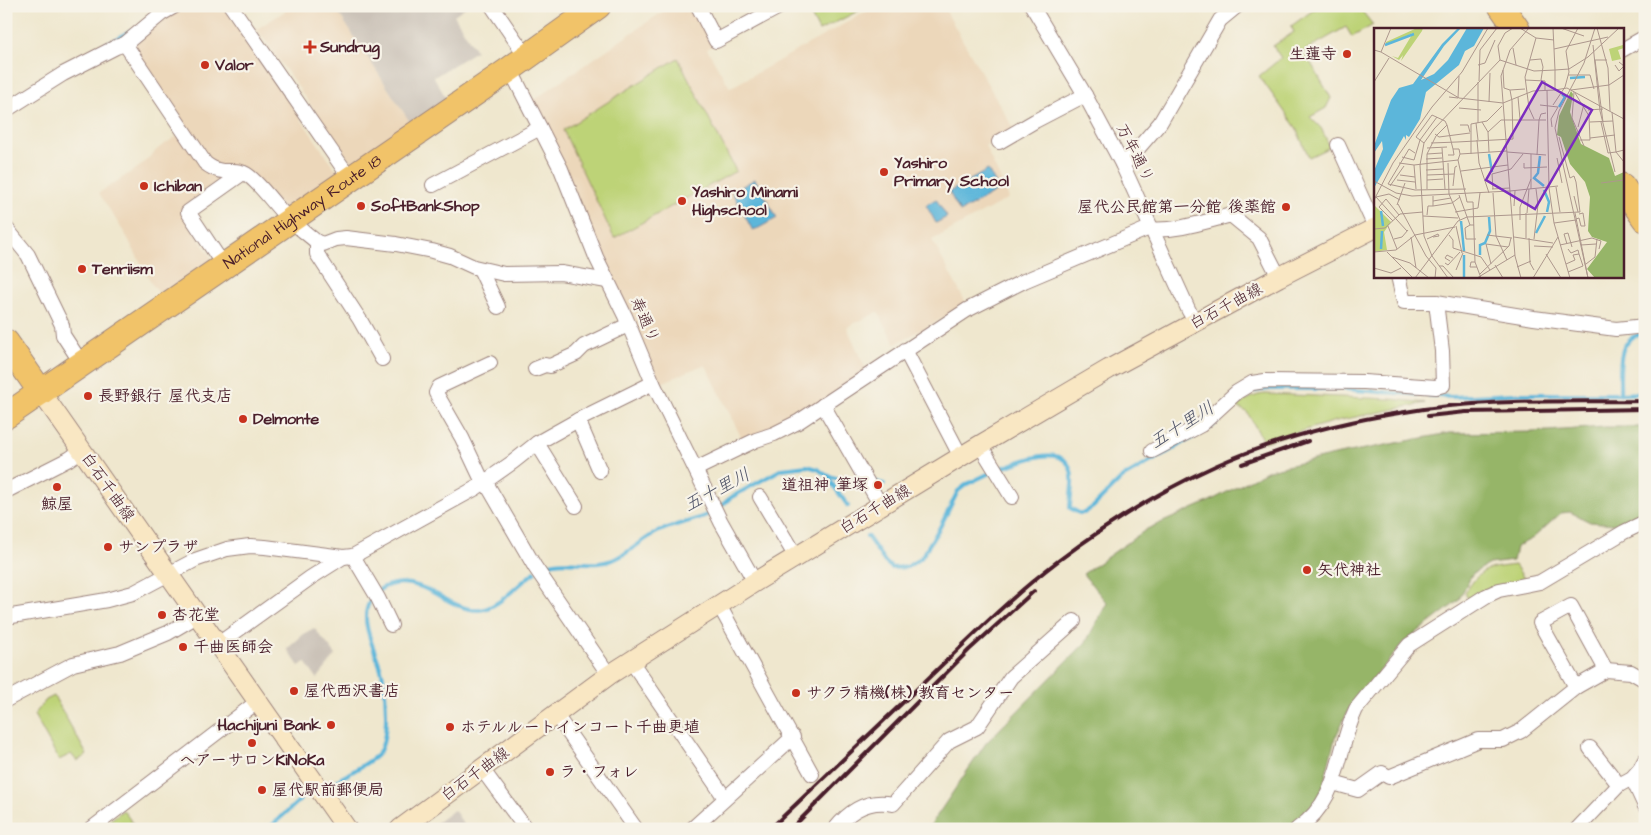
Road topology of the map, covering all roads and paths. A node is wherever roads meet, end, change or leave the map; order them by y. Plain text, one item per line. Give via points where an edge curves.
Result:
1 (175, 6) edge
2 (231, 6) edge
3 (492, 6) edge
4 (598, 6) edge
5 (698, 6) edge
6 (781, 6) edge
7 (1032, 6) edge
8 (1501, 6) edge
9 (1230, 8) edge
10 (1516, 28) edge
11 (1645, 37) edge
12 (125, 44) junction
13 (1624, 49) edge
14 (518, 63) junction
15 (1085, 95) junction
16 (6, 110) edge
17 (540, 128) junction
18 (999, 142) dead end
19 (1338, 145) dead end
20 (1122, 164) junction
21 (244, 173) junction
22 (350, 178) junction
23 (433, 185) dead end
24 (1624, 189) edge
25 (1645, 219) edge
26 (290, 220) junction
27 (1374, 226) edge
28 (6, 228) edge
29 (1374, 229) edge
30 (1152, 230) junction
31 (317, 242) junction
32 (224, 266) junction
33 (480, 269) junction
34 (1279, 278) junction
35 (1398, 278) edge
36 (607, 281) junction
37 (1436, 302) junction
38 (498, 307) dead end
39 (1196, 322) junction
40 (628, 326) junction
41 (1645, 326) edge
42 (6, 342) edge
43 (905, 350) junction
44 (382, 359) dead end
45 (490, 363) dead end
46 (82, 364) junction
47 (535, 369) dead end
48 (653, 383) junction
49 (41, 392) junction
50 (823, 405) junction
51 (6, 416) edge
52 (578, 420) junction
53 (537, 444) junction
54 (980, 445) junction
55 (82, 450) junction
56 (1152, 451) dead end
57 (961, 457) junction
58 (696, 469) junction
59 (600, 470) dead end
60 (485, 481) junction
61 (6, 491) edge
62 (1012, 497) dead end
63 (760, 498) dead end
64 (576, 506) dead end
65 (881, 506) junction
66 (1645, 522) edge
67 (348, 557) junction
68 (796, 557) junction
69 (167, 573) junction
70 (755, 582) junction
71 (719, 605) junction
72 (197, 616) junction
73 (6, 617) edge
74 (1074, 621) dead end
75 (391, 625) dead end
76 (217, 645) junction
77 (631, 662) junction
78 (1606, 670) junction
79 (610, 675) junction
80 (1645, 680) edge
81 (1576, 687) junction
82 (6, 700) edge
83 (258, 702) junction
84 (556, 715) junction
85 (793, 737) junction
86 (1590, 748) dead end
87 (1645, 760) edge
88 (482, 769) junction
89 (812, 774) dead end
90 (1632, 778) junction
91 (1333, 783) junction
92 (1619, 785) junction
93 (725, 798) junction
94 (1645, 806) edge
95 (91, 829) edge
96 (347, 829) edge
97 (400, 829) edge
98 (526, 829) edge
99 (636, 829) edge
100 (692, 829) edge
101 (835, 829) edge
102 (1297, 829) edge
103 (1577, 829) edge

1 - 12 street via 160,14
2 - 22 street
3 - 14 street, 寿通り
4 - 14 highway, National Highway Route 18
5 - 6 street via 716,41
7 - 15 street, 万年通り
8 - 10 highway
9 - 20 street via 1160,123
11 - 13 street
12 - 16 street via 63,74
12 - 21 street via 205,163 221,172
14 - 17 street, 寿通り
14 - 22 highway, National Highway Route 18
15 - 18 street
15 - 20 street, 万年通り
17 - 23 street
17 - 36 street, 寿通り via 561,169
19 - 27 street
20 - 30 street, 万年通り
21 - 26 street
21 - 32 street via 188,212
22 - 26 highway, National Highway Route 18
24 - 25 highway
26 - 31 street
26 - 32 highway, National Highway Route 18
28 - 46 street via 28,255 62,325 63,335
29 - 34 main road, 白石千曲線
30 - 34 street via 1192,225 1231,215 1259,238
30 - 39 street, 万年通り
30 - 43 street via 1146,229 1024,282 967,310
31 - 33 street via 323,244 346,238 396,244 441,254
31 - 44 street via 317,254
32 - 46 highway, National Highway Route 18
33 - 36 street via 504,274 562,273
33 - 38 street
34 - 39 main road, 白石千曲線
35 - 37 street via 1404,302
36 - 40 street, 寿通り
37 - 41 street via 1616,329
37 - 56 street via 1443,386 1265,381 1237,392 1201,425
39 - 54 main road, 白石千曲線
40 - 47 street via 584,346 576,354
40 - 48 street, 寿通り
42 - 49 highway
43 - 50 street
43 - 57 street
45 - 60 street via 460,382 439,387 436,393
46 - 49 highway, National Highway Route 18
48 - 52 street
48 - 58 street, 寿通り
49 - 51 highway, National Highway Route 18
49 - 55 main road, 白石千曲線
50 - 58 street via 798,422
50 - 65 street
52 - 53 street
52 - 59 street
53 - 60 street
53 - 64 street
54 - 57 main road, 白石千曲線
54 - 62 street
55 - 61 street
55 - 69 main road, 白石千曲線
57 - 65 main road, 白石千曲線
58 - 70 street, 寿通り
60 - 67 street
60 - 79 street via 537,571
63 - 68 street
65 - 68 main road, 白石千曲線
66 - 91 street via 1540,582 1499,590 1486,596 1409,646 1356,709
67 - 69 street via 265,547 236,547
67 - 75 street via 376,594
67 - 76 street via 310,578
68 - 70 main road, 白石千曲線
69 - 72 main road, 白石千曲線
69 - 73 street via 133,593
70 - 71 main road, 白石千曲線
71 - 77 main road, 白石千曲線
71 - 85 street
72 - 76 main road, 白石千曲線
72 - 82 street via 168,633 120,653 73,664
74 - 101 street via 1011,677 977,727 949,741 893,804 882,802 858,808 845,816
76 - 83 main road, 白石千曲線
77 - 79 main road, 白石千曲線
77 - 93 street
78 - 80 street via 1632,672
78 - 81 street
78 - 81 street via 1571,606 1540,623
79 - 84 main road, 白石千曲線
81 - 91 street via 1521,731 1503,740 1478,740 1389,777 1382,773 1358,790
83 - 95 street
83 - 96 main road, 白石千曲線
84 - 88 main road, 白石千曲線
84 - 99 street
85 - 89 street
85 - 93 street
86 - 92 street
87 - 90 street
88 - 97 main road, 白石千曲線
88 - 98 street
90 - 92 street
90 - 94 street
91 - 102 street via 1322,806
92 - 103 street
93 - 100 street

